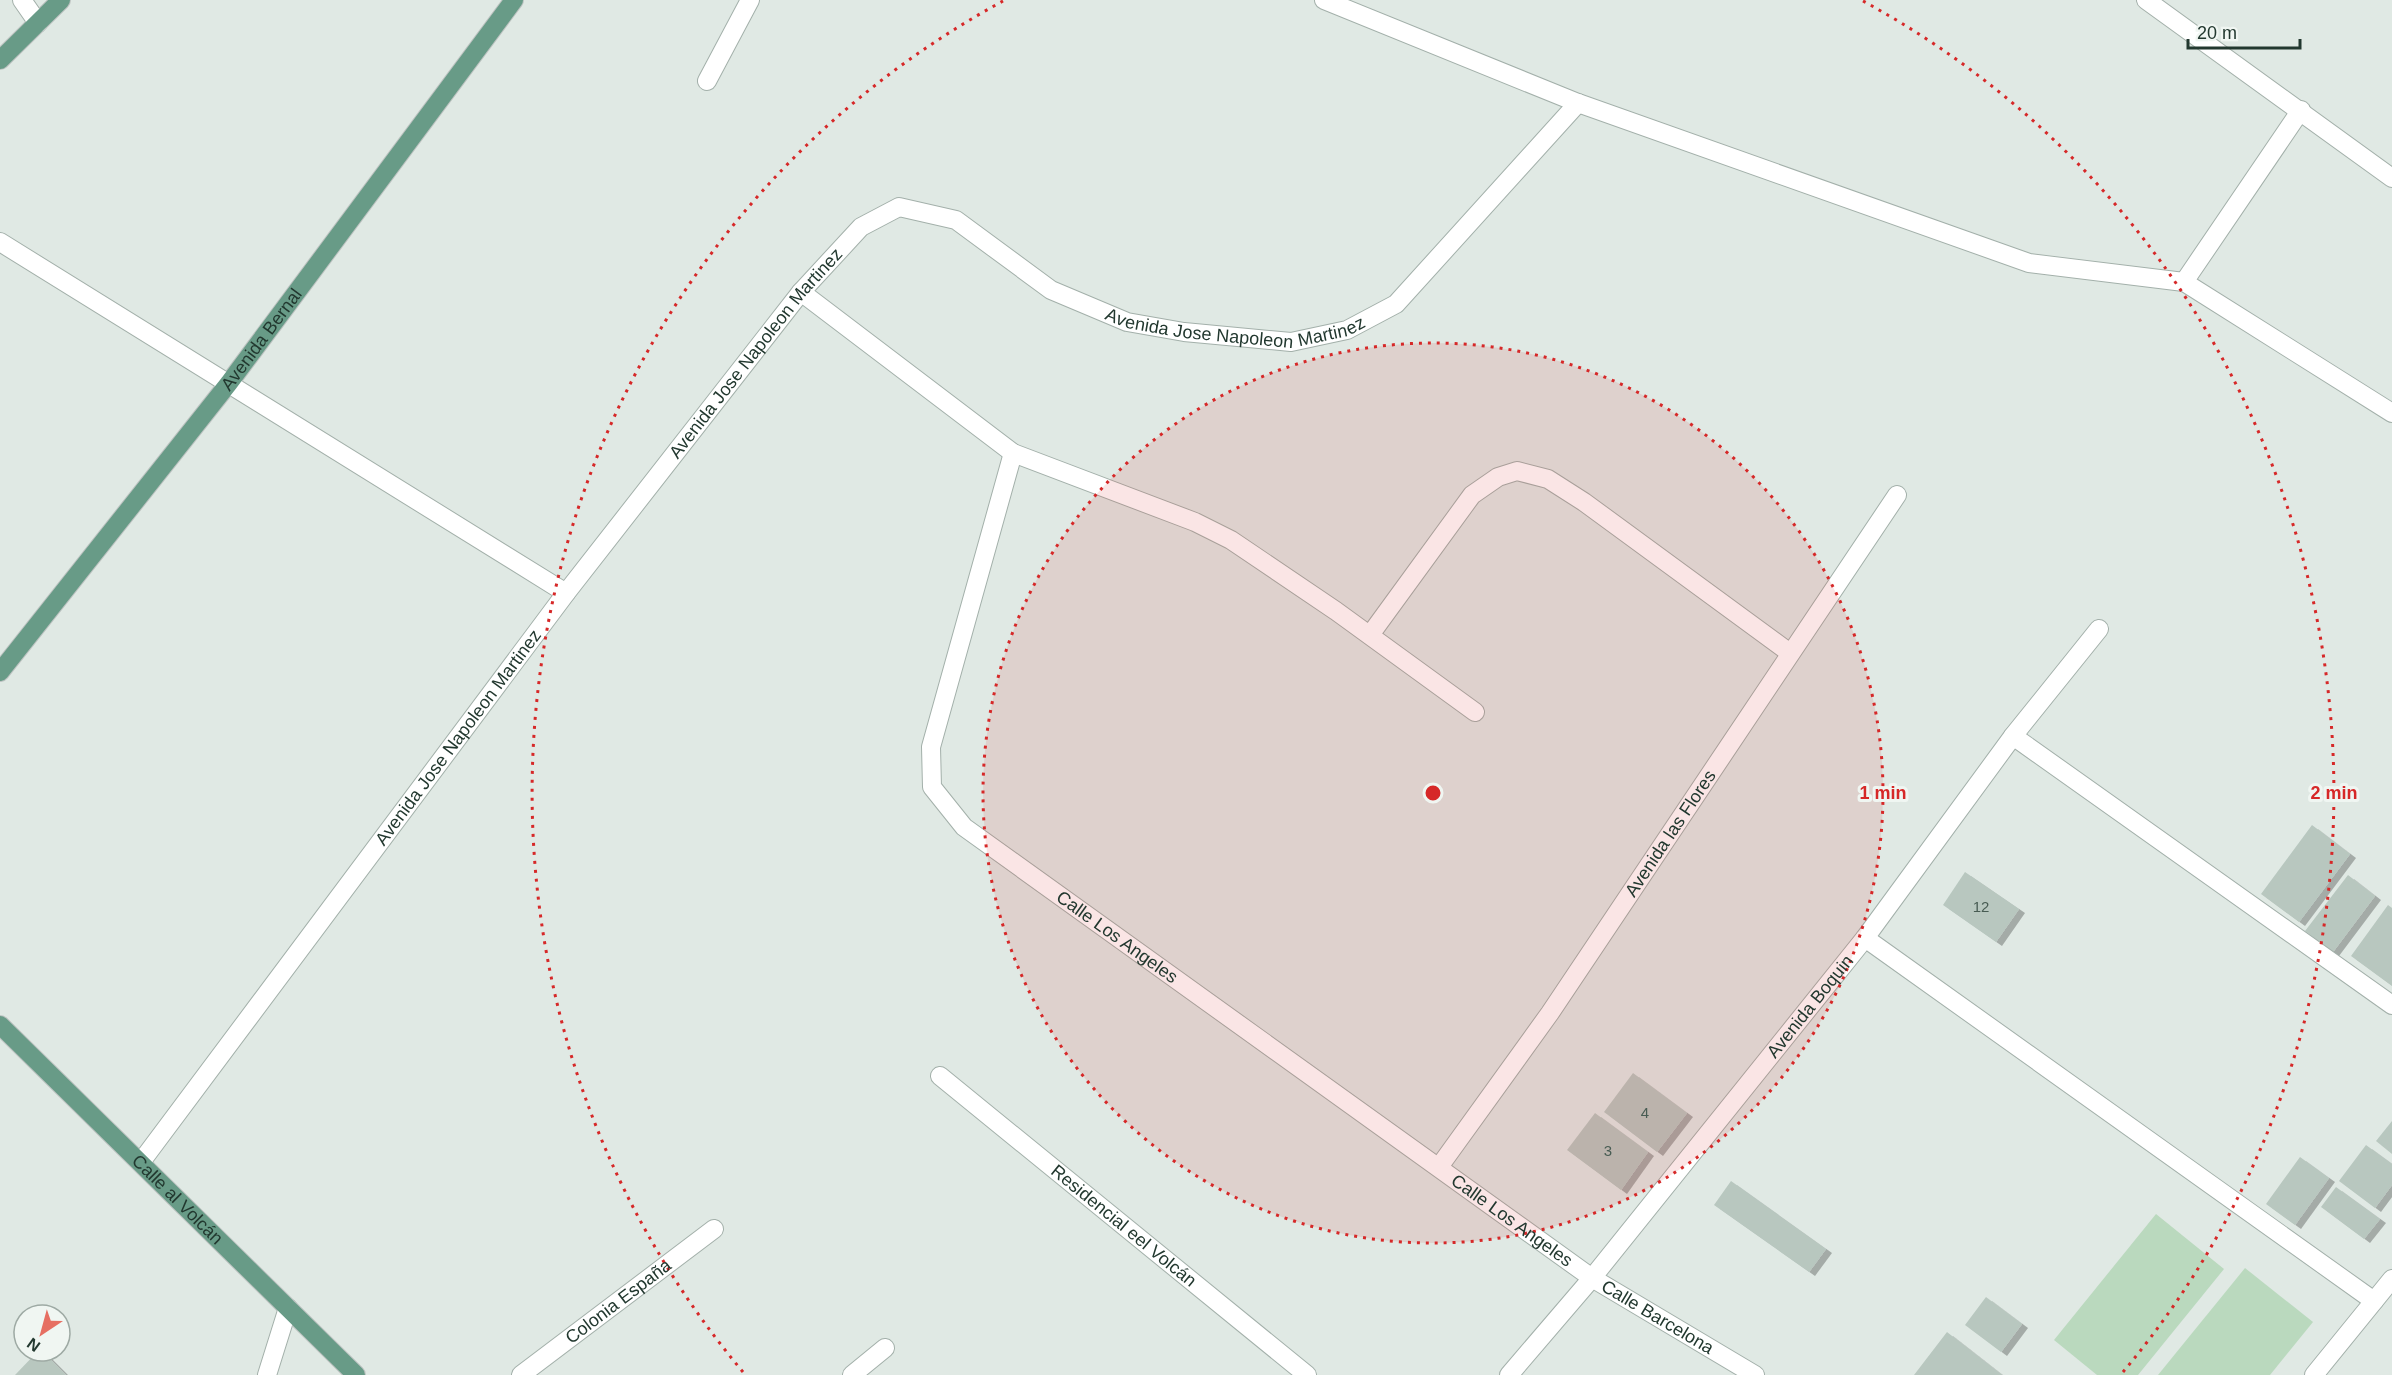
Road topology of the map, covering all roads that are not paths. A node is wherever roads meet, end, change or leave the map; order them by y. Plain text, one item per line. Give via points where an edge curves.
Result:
1 (22, 0) edge
2 (62, 0) edge
3 (514, 0) edge
4 (750, 0) edge
5 (1324, 0) edge
6 (2146, 0) edge
7 (38, 23) junction
8 (0, 60) edge
9 (707, 81) dead end
10 (1578, 103) junction
11 (2301, 110) junction
12 (2392, 178) edge
13 (0, 242) edge
14 (2184, 282) junction
15 (801, 292) junction
16 (229, 383) junction
17 (2392, 413) edge
18 (1013, 453) junction
19 (1897, 495) dead end
20 (566, 593) junction
21 (2098, 629) dead end
22 (1370, 635) junction
23 (1790, 653) junction
24 (0, 672) edge
25 (1475, 712) dead end
26 (2013, 736) junction
27 (1865, 938) junction
28 (2392, 1005) edge
29 (0, 1025) edge
30 (940, 1076) dead end
31 (141, 1162) junction
32 (1439, 1167) junction
33 (714, 1229) dead end
34 (1592, 1278) junction
35 (2392, 1279) edge
36 (2374, 1301) junction
37 (288, 1308) junction
38 (885, 1348) dead end
39 (267, 1375) edge
40 (356, 1375) edge
41 (521, 1375) edge
42 (852, 1375) edge
43 (1307, 1375) edge
44 (1509, 1375) edge
45 (1755, 1375) edge
46 (2314, 1375) edge

1 - 7 street
2 - 7 main road
3 - 16 main road, Avenida Bernal
4 - 9 street
5 - 10 street
6 - 11 street
7 - 8 main road
10 - 14 street via 2029,263
10 - 15 street, Avenida Jose Napoleon Martinez via 1396,304 1347,330 1292,342 1184,332 1127,322 1051,290 956,219 899,207 861,227
11 - 12 street
11 - 14 street
13 - 16 street
14 - 17 street
15 - 18 street
15 - 20 street, Avenida Jose Napoleon Martinez
16 - 20 street
16 - 24 main road, Avenida Bernal
18 - 22 street via 1195,522 1231,540
18 - 32 street, Calle Los Angeles via 931,747 932,787 964,827
19 - 23 street, Avenida las Flores
20 - 31 street, Avenida Jose Napoleon Martinez
21 - 26 street, Avenida Boquin
22 - 23 street via 1472,495 1498,477 1517,471 1548,479 1584,502
22 - 25 street
23 - 32 street, Avenida las Flores via 1550,1012
26 - 27 street, Avenida Boquin
26 - 28 street
27 - 34 street, Avenida Boquin
27 - 36 street
29 - 31 main road, Calle al Volcán
30 - 43 street, Residencial eel Volcán
31 - 37 main road, Calle al Volcán
32 - 34 street, Calle Los Angeles
33 - 41 street, Colonia España
34 - 44 street, Avenida Boquin
34 - 45 street, Calle Barcelona
35 - 36 street
36 - 46 street
37 - 39 street
37 - 40 main road, Calle al Volcán
38 - 42 street

